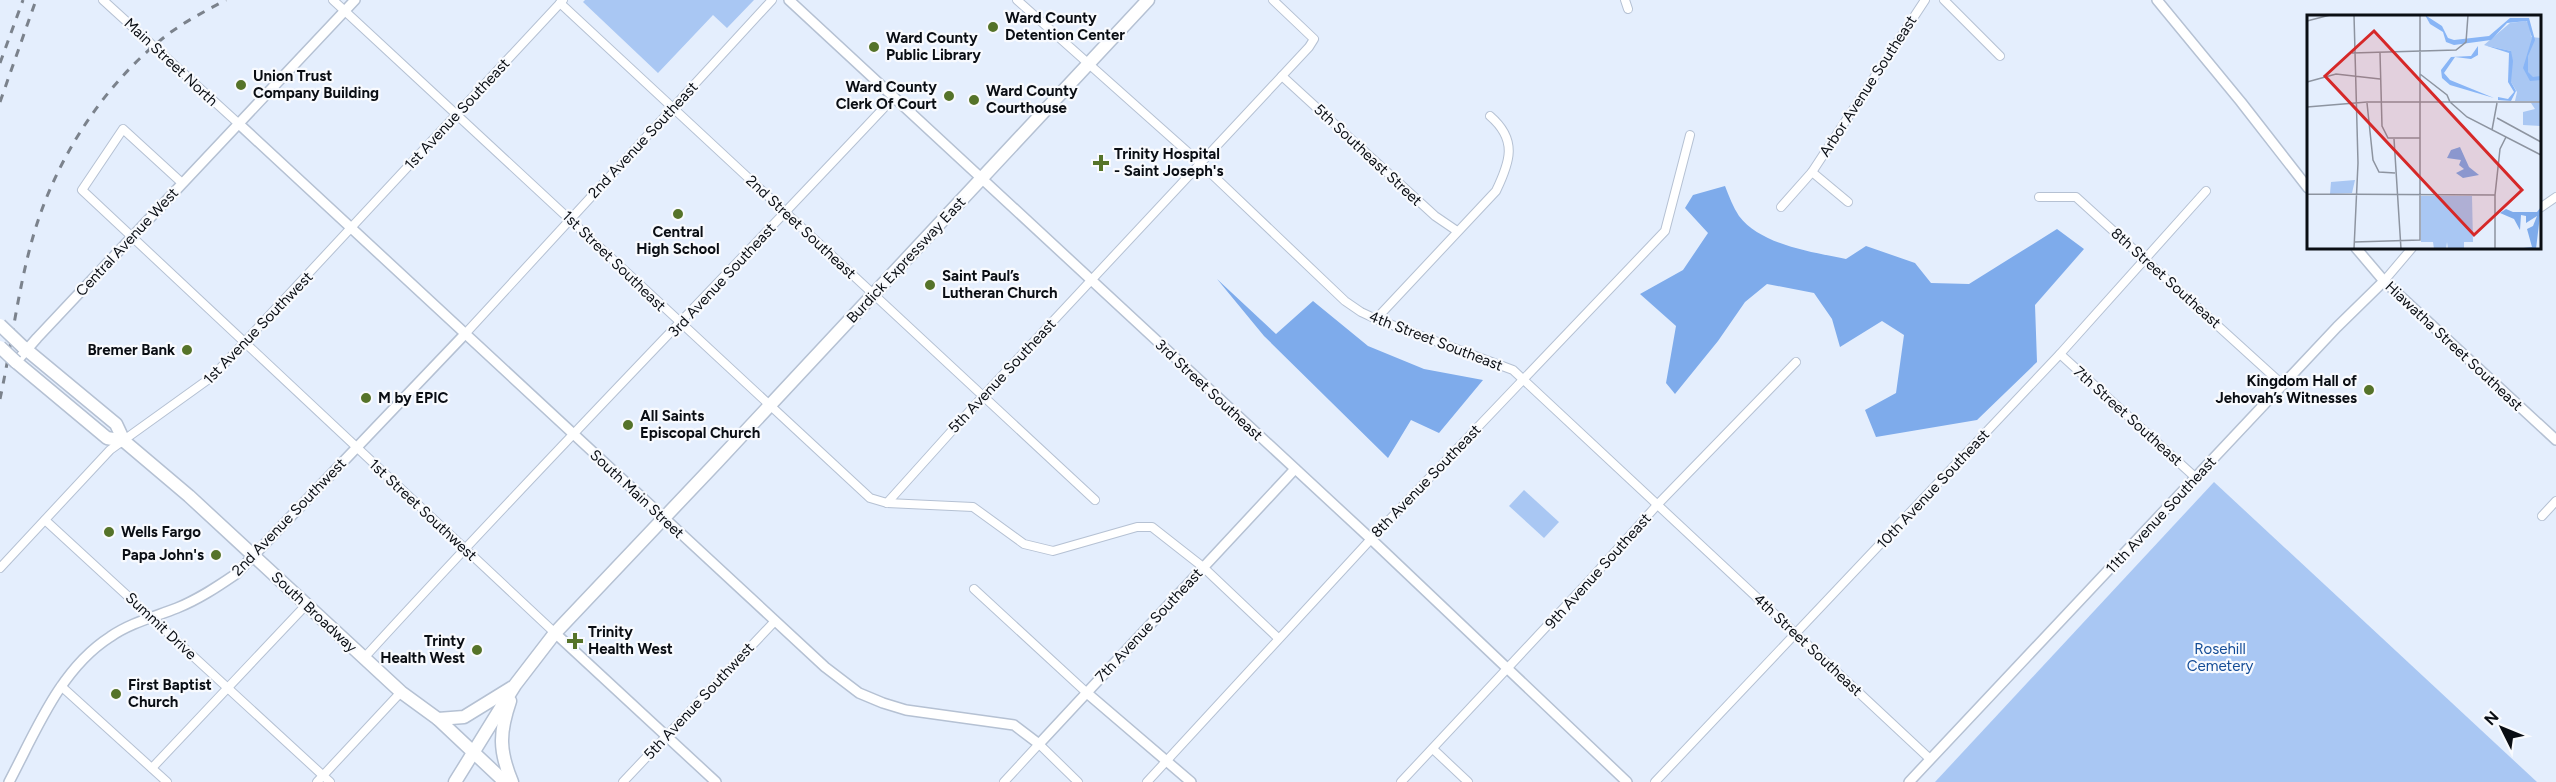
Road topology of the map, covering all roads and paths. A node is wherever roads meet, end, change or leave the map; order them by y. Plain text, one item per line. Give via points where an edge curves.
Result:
1 (103, 0) edge
2 (333, 0) edge
3 (355, 0) edge
4 (772, 0) edge
5 (789, 0) edge
6 (1017, 0) edge
7 (1148, 0) edge
8 (1273, 0) edge
9 (1625, 0) edge
10 (1925, 0) edge
11 (1944, 0) edge
12 (2157, 0) edge
13 (561, 2) edge
14 (1628, 9) dead end
15 (345, 11) junction
16 (2000, 56) dead end
17 (1089, 64) junction
18 (1282, 76) junction
19 (894, 98) junction
20 (673, 108) junction
21 (457, 113) junction
22 (1490, 116) dead end
23 (239, 124) junction
24 (1690, 135) dead end
25 (1200, 163) junction
26 (1812, 172) junction
27 (982, 178) junction
28 (182, 183) junction
29 (2307, 188) edge
30 (2206, 191) dead end
31 (2039, 197) dead end
32 (2556, 197) edge
33 (1848, 202) dead end
34 (1781, 207) dead end
35 (2541, 207) edge
36 (786, 212) junction
37 (570, 219) junction
38 (351, 228) junction
39 (1457, 231) junction
40 (132, 238) junction
41 (2357, 249) edge
42 (2411, 249) edge
43 (2146, 259) junction
44 (1092, 281) junction
45 (2384, 281) junction
46 (873, 295) junction
47 (1377, 319) junction
48 (680, 324) junction
49 (0, 325) edge
50 (465, 334) junction
51 (245, 344) junction
52 (0, 347) edge
53 (25, 347) junction
54 (2060, 354) junction
55 (16, 362) junction
56 (1796, 362) dead end
57 (1523, 378) junction
58 (2283, 385) junction
59 (984, 395) junction
60 (770, 405) junction
61 (573, 434) junction
62 (2556, 440) edge
63 (124, 441) junction
64 (357, 448) junction
65 (1294, 469) junction
66 (2196, 478) junction
67 (1095, 500) dead end
68 (2556, 501) edge
69 (887, 503) junction
70 (1658, 504) junction
71 (2542, 516) dead end
72 (664, 518) junction
73 (45, 520) junction
74 (1371, 539) junction
75 (466, 549) junction
76 (254, 556) junction
77 (1203, 567) junction
78 (0, 568) edge
79 (974, 589) dead end
80 (306, 605) junction
81 (151, 617) junction
82 (776, 621) junction
83 (1794, 632) junction
84 (555, 633) junction
85 (1278, 638) junction
86 (364, 658) junction
87 (1508, 669) junction
88 (515, 685) junction
89 (61, 686) junction
90 (228, 687) junction
91 (401, 692) junction
92 (1087, 693) junction
93 (438, 719) junction
94 (667, 736) junction
95 (1038, 744) junction
96 (1433, 749) junction
97 (475, 752) junction
98 (1930, 759) junction
99 (1168, 760) junction
100 (152, 768) junction
101 (323, 780) edge
102 (9, 782) edge
103 (167, 782) edge
104 (455, 782) edge
105 (506, 782) edge
106 (512, 782) edge
107 (623, 782) edge
108 (716, 782) edge
109 (1004, 782) edge
110 (1078, 782) edge
111 (1147, 782) edge
112 (1191, 782) edge
113 (1401, 782) edge
114 (1468, 782) edge
115 (1627, 782) edge
116 (1655, 782) edge
117 (1909, 782) edge

1 - 23 street, Main Street North
2 - 15 street, 1st Street Southeast
3 - 15 street, Central Avenue West
4 - 20 street, 2nd Avenue Southeast
5 - 19 street, 3rd Street Southeast
6 - 17 street, 4th Street Southeast
7 - 17 main road, Burdick Expressway East
8 - 18 street, 5th Avenue Southeast via 1314,39
9 - 14 street
10 - 26 street, Arbor Avenue Southeast
11 - 16 street
12 - 29 street
13 - 20 street, 2nd Street Southeast
13 - 21 street, 1st Avenue Southeast
15 - 21 street, 1st Street Southeast
15 - 23 street, Central Avenue West
17 - 25 street, 4th Street Southeast
17 - 27 main road, Burdick Expressway East
18 - 25 street, 5th Avenue Southeast
18 - 39 street, 5th Southeast Street via 1435,216
19 - 27 street, 3rd Street Southeast
19 - 36 street, 3rd Avenue Southeast
20 - 36 street, 2nd Street Southeast
20 - 37 street, 2nd Avenue Southeast
21 - 37 street, 1st Street Southeast
21 - 38 street, 1st Avenue Southeast
22 - 39 street via 1509,141 1508,166 1496,191
23 - 28 street, Central Avenue West
23 - 38 street, South Main Street
24 - 57 street, 8th Avenue Southeast via 1665,231
25 - 44 street, 5th Avenue Southeast
25 - 47 street, 4th Street Southeast via 1345,301
26 - 33 street
26 - 34 street, Arbor Avenue Southeast
27 - 44 street, 3rd Street Southeast
27 - 46 main road, Burdick Expressway East
28 - 40 street, Central Avenue West
28 - 40 street, 1st Street Southwest via 123,129 82,190
30 - 43 street, 10th Avenue Southeast
31 - 43 street, 8th Street Southeast via 2076,197
32 - 35 street
36 - 46 street, 2nd Street Southeast
36 - 48 street, 3rd Avenue Southeast
37 - 48 street, 1st Street Southeast
37 - 50 street, 2nd Avenue Southeast
38 - 50 street, South Main Street
38 - 51 street, 1st Avenue Southwest
39 - 47 street
40 - 51 street, 1st Street Southwest
40 - 53 street, Central Avenue West
41 - 45 street, Hiawatha Street Southeast
42 - 45 street, 11th Avenue Southeast
43 - 54 street, 10th Avenue Southeast
43 - 58 street, 8th Street Southeast
44 - 59 street, 5th Avenue Southeast
44 - 65 street, 3rd Street Southeast
45 - 58 street, 11th Avenue Southeast
45 - 62 street, Hiawatha Street Southeast
46 - 59 street, 2nd Street Southeast
46 - 60 main road, Burdick Expressway East
47 - 57 street, 4th Street Southeast via 1513,370
48 - 60 street, 1st Street Southeast
48 - 61 street, 3rd Avenue Southeast
49 - 53 main road, South Broadway, bridge
50 - 61 street, South Main Street
50 - 64 street, 2nd Avenue Southwest
51 - 63 street, 1st Avenue Southwest via 203,386
51 - 64 street, 1st Street Southwest
52 - 55 main road, South Broadway, bridge
53 - 55 street, Central Avenue West
53 - 63 main road, South Broadway via 116,424
54 - 66 street, 7th Street Southeast
54 - 83 street, 10th Avenue Southeast
55 - 63 main road, South Broadway via 107,438
56 - 70 street, 9th Avenue Southeast
57 - 70 street, 4th Street Southeast
57 - 74 street, 8th Avenue Southeast
58 - 66 street, 11th Avenue Southeast
59 - 67 street, 2nd Street Southeast
59 - 69 street, 5th Avenue Southeast
60 - 69 street, 1st Street Southeast via 870,498
60 - 72 main road, Burdick Expressway East
61 - 72 street, South Main Street
61 - 75 street, 3rd Avenue Southeast
63 - 73 street, 1st Avenue Southwest via 110,450
63 - 76 main road, South Broadway
64 - 75 street, 1st Street Southwest
64 - 76 street, 2nd Avenue Southwest
65 - 74 street, 3rd Street Southeast
65 - 77 street, 7th Avenue Southeast
66 - 98 street, 11th Avenue Southeast
68 - 71 street
69 - 77 street via 973,507 1024,544 1053,551 1137,526 1152,527
70 - 83 street, 4th Street Southeast
70 - 87 street, 9th Avenue Southeast
72 - 82 street, South Main Street
72 - 84 main road, Burdick Expressway East
73 - 78 street, 1st Avenue Southwest
73 - 81 street, Summit Drive
74 - 85 street, 8th Avenue Southeast
74 - 87 street, 3rd Street Southeast
75 - 84 street, 1st Street Southwest
75 - 86 street, 3rd Avenue Southeast
76 - 80 main road, South Broadway
76 - 81 street, 2nd Avenue Southwest via 202,597
77 - 85 street
77 - 92 street, 7th Avenue Southeast
79 - 92 street
80 - 86 main road, South Broadway
80 - 90 street
81 - 89 street, 2nd Avenue Southwest via 99,645
81 - 90 street, Summit Drive
82 - 94 street, 5th Avenue Southwest
82 - 95 street, South Main Street via 859,693 906,710 1014,725
83 - 98 street, 4th Street Southeast
83 - 116 street, 10th Avenue Southeast
84 - 88 main road, Burdick Expressway East
84 - 94 street, 1st Street Southwest
85 - 99 street, 8th Avenue Southeast
86 - 91 main road, South Broadway
87 - 96 street, 9th Avenue Southeast
87 - 115 street, 3rd Street Southeast
88 - 93 main road via 464,717
88 - 97 main road
88 - 106 main road via 501,744
89 - 100 street
89 - 102 street, 2nd Avenue Southwest
90 - 100 street
90 - 101 street, Summit Drive
91 - 93 main road, South Broadway
91 - 101 street
92 - 95 street, 7th Avenue Southeast
92 - 99 street
93 - 97 main road, South Broadway
94 - 107 street, 5th Avenue Southwest
94 - 108 street, 1st Street Southwest
95 - 109 street, 7th Avenue Southeast
95 - 110 street, South Main Street
96 - 113 street, 9th Avenue Southeast
96 - 114 street
97 - 104 main road
97 - 105 main road, South Broadway
98 - 117 street, 11th Avenue Southeast
99 - 111 street, 8th Avenue Southeast
99 - 112 street
100 - 103 street

